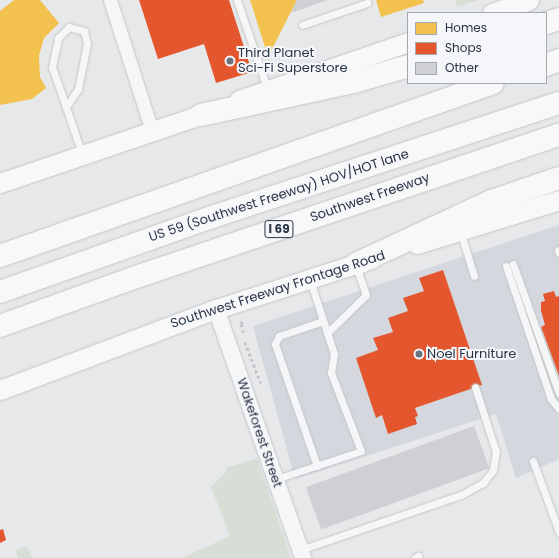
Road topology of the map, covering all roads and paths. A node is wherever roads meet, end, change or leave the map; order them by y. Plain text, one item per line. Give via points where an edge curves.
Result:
1 (110, 0) edge
2 (237, 0) edge
3 (529, 0) edge
4 (366, 3) dead end
5 (509, 3) edge
6 (494, 12) edge
7 (559, 19) edge
8 (547, 23) edge
9 (302, 25) dead end
10 (407, 42) edge
11 (559, 60) edge
12 (547, 65) edge
13 (407, 66) edge
14 (490, 84) edge
15 (267, 88) junction
16 (559, 103) edge
17 (66, 107) junction
18 (201, 115) junction
19 (152, 131) junction
20 (559, 135) edge
21 (82, 155) junction
22 (559, 178) edge
23 (0, 183) edge
24 (559, 200) edge
25 (460, 231) junction
26 (0, 256) edge
27 (356, 264) junction
28 (474, 276) dead end
29 (309, 278) junction
30 (0, 292) edge
31 (216, 309) junction
32 (323, 321) junction
33 (0, 326) edge
34 (327, 333) junction
35 (475, 387) dead end
36 (0, 390) edge
37 (559, 393) edge
38 (559, 409) edge
39 (533, 461) dead end
40 (317, 466) junction
41 (276, 479) junction
42 (559, 532) edge
43 (302, 554) edge

1 - 19 street
2 - 15 lane
3 - 5 main road
4 - 9 lane
5 - 6 main road
7 - 8 highway
10 - 15 main road
11 - 12 highway
13 - 18 highway via 354,82
14 - 26 highway
15 - 18 main road
16 - 30 highway, US 59 (Southwest Freeway) HOV/HOT lane via 195,223
17 - 17 lane via 78,89 87,44 84,31 69,27 58,38 52,67
17 - 21 lane
18 - 19 main road
19 - 21 main road
20 - 33 highway, Southwest Freeway / I 69 via 136,277
21 - 23 main road
22 - 27 highway via 492,201
24 - 25 main road, Southwest Freeway Frontage Road
25 - 27 main road, Southwest Freeway Frontage Road
25 - 28 lane
27 - 29 main road, Southwest Freeway Frontage Road
27 - 34 lane via 366,295
29 - 31 main road, Southwest Freeway Frontage Road
29 - 32 lane
31 - 36 main road, Southwest Freeway Frontage Road
31 - 41 street, Wakeforest Street
32 - 34 lane
32 - 40 lane via 279,336 275,344
34 - 40 lane via 334,354 331,373 360,451
35 - 43 lane via 496,452 493,470 483,483 461,495
37 - 38 lane via 510,265 551,399
39 - 42 lane
40 - 41 lane
41 - 43 street, Wakeforest Street

